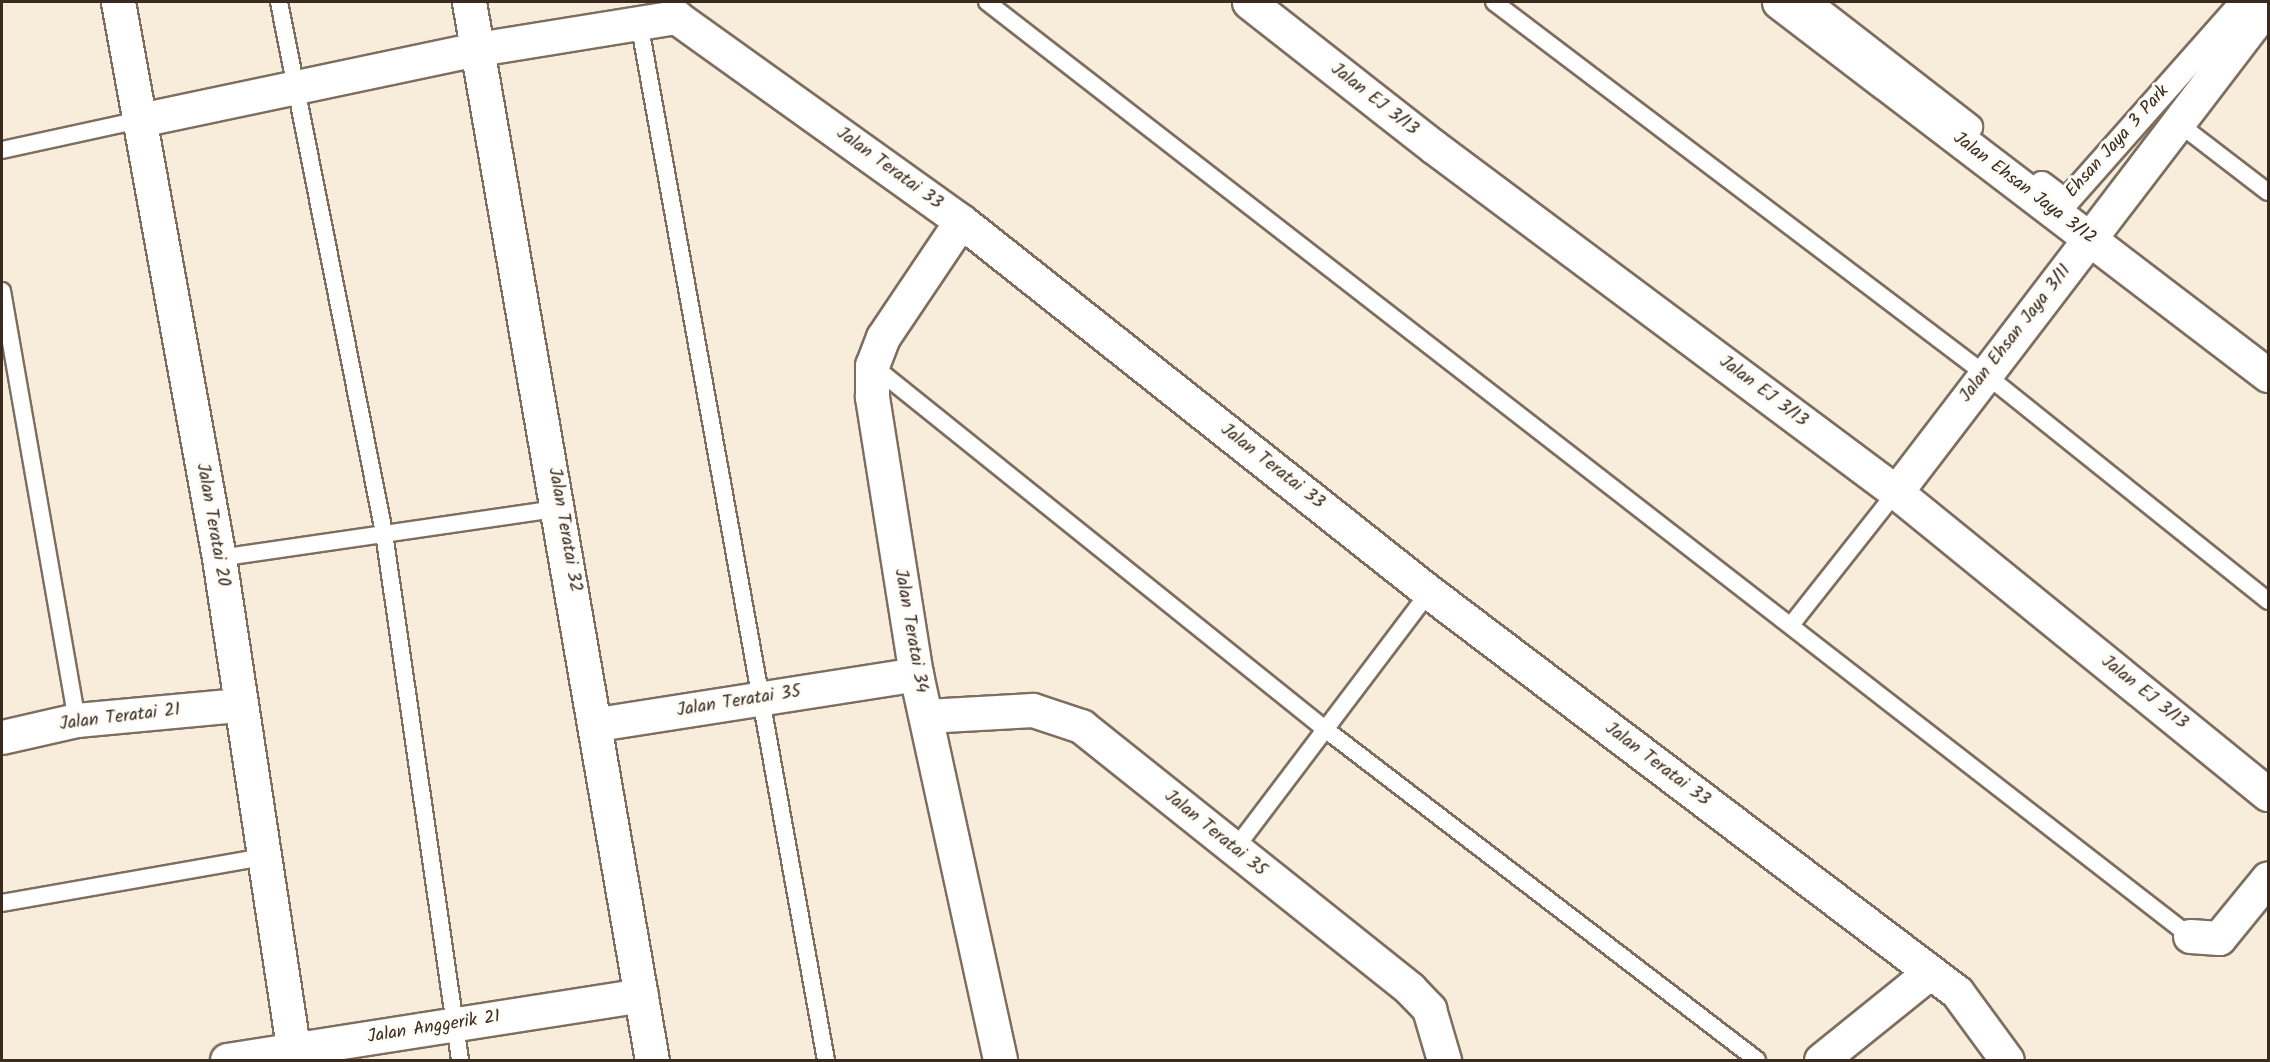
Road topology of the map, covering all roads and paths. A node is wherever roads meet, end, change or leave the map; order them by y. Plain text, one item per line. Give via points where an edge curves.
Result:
1 (118, 2) edge
2 (279, 2) edge
3 (469, 2) edge
4 (987, 2) edge
5 (1249, 2) edge
6 (1494, 2) edge
7 (1779, 2) edge
8 (1809, 2) edge
9 (2243, 2) edge
10 (2268, 5) edge
11 (639, 22) junction
12 (478, 49) junction
13 (294, 87) junction
14 (140, 120) junction
15 (2178, 123) junction
16 (2, 150) edge
17 (2268, 192) edge
18 (961, 221) junction
19 (2089, 239) junction
20 (2, 291) edge
21 (7, 352) edge
22 (872, 365) junction
23 (1985, 374) junction
24 (2268, 375) edge
25 (1896, 492) junction
26 (560, 508) junction
27 (384, 533) junction
28 (219, 558) junction
29 (1429, 592) junction
30 (2268, 601) edge
31 (1791, 625) junction
32 (916, 674) junction
33 (759, 699) junction
34 (239, 705) junction
35 (926, 716) junction
36 (77, 720) junction
37 (598, 724) junction
38 (1325, 729) junction
39 (2, 737) edge
40 (2268, 794) edge
41 (1234, 850) junction
42 (269, 856) junction
43 (2268, 878) edge
44 (2, 903) edge
45 (2190, 936) joint
46 (1930, 972) junction
47 (640, 995) junction
48 (454, 1024) junction
49 (294, 1055) edge
50 (227, 1060) edge
51 (460, 1060) edge
52 (652, 1060) edge
53 (826, 1060) edge
54 (1000, 1060) edge
55 (1444, 1060) edge
56 (1756, 1060) edge
57 (1821, 1060) edge
58 (2007, 1060) edge

1 - 14 street, Jalan Teratai 20
2 - 13 lane
3 - 12 street, Jalan Teratai 32
4 - 31 lane
5 - 25 street, Jalan EJ 3/13 via 1434,147
6 - 23 lane
7 - 19 street, Jalan Ehsan Jaya 3/12
8 - 9 street, Ehsan Jaya 3 Park via 2066,202
10 - 15 street, Jalan Ehsan Jaya 3/11
11 - 12 street, Jalan Teratai 33
11 - 18 street, Jalan Teratai 33 via 676,17
11 - 33 lane
12 - 13 street, Jalan Teratai 33
12 - 26 street, Jalan Teratai 32
13 - 14 street, Jalan Teratai 33
13 - 27 lane
14 - 16 lane
14 - 28 street, Jalan Teratai 20
15 - 17 lane
15 - 19 street, Jalan Ehsan Jaya 3/11
18 - 22 street, Jalan Teratai 34 via 883,337
18 - 29 street, Jalan Teratai 33
19 - 23 street, Jalan Ehsan Jaya 3/11
19 - 24 street, Jalan Ehsan Jaya 3/12
20 - 21 lane
21 - 36 lane
22 - 32 street, Jalan Teratai 34 via 872,396
22 - 38 lane
23 - 25 street, Jalan Ehsan Jaya 3/11
23 - 30 lane
25 - 31 lane
25 - 40 street, Jalan EJ 3/13
26 - 27 lane
26 - 37 street, Jalan Teratai 32
27 - 28 lane
27 - 48 lane
28 - 34 street, Jalan Teratai 20
29 - 38 lane
29 - 46 street, Jalan Teratai 33
31 - 45 lane
32 - 33 street, Jalan Teratai 35
32 - 35 street, Jalan Teratai 34
33 - 37 street, Jalan Teratai 35
33 - 53 lane
34 - 36 street, Jalan Teratai 21
34 - 42 street, Jalan Teratai 20
35 - 41 street, Jalan Teratai 35 via 1010,709 1057,715 1081,726
35 - 54 street, Jalan Teratai 34
36 - 39 street, Jalan Teratai 21
37 - 47 street, Jalan Teratai 32
38 - 41 lane
38 - 56 lane
41 - 55 street, Jalan Teratai 35 via 1410,989 1429,1009
42 - 44 lane
42 - 49 street, Jalan Teratai 20
43 - 45 street via 2219,938
46 - 57 street
46 - 58 street, Jalan Teratai 33 via 1964,999
47 - 48 street, Jalan Anggerik 21
47 - 52 street, Jalan Teratai 32
48 - 49 street, Jalan Anggerik 21
48 - 51 lane
49 - 50 street, Jalan Anggerik 21

